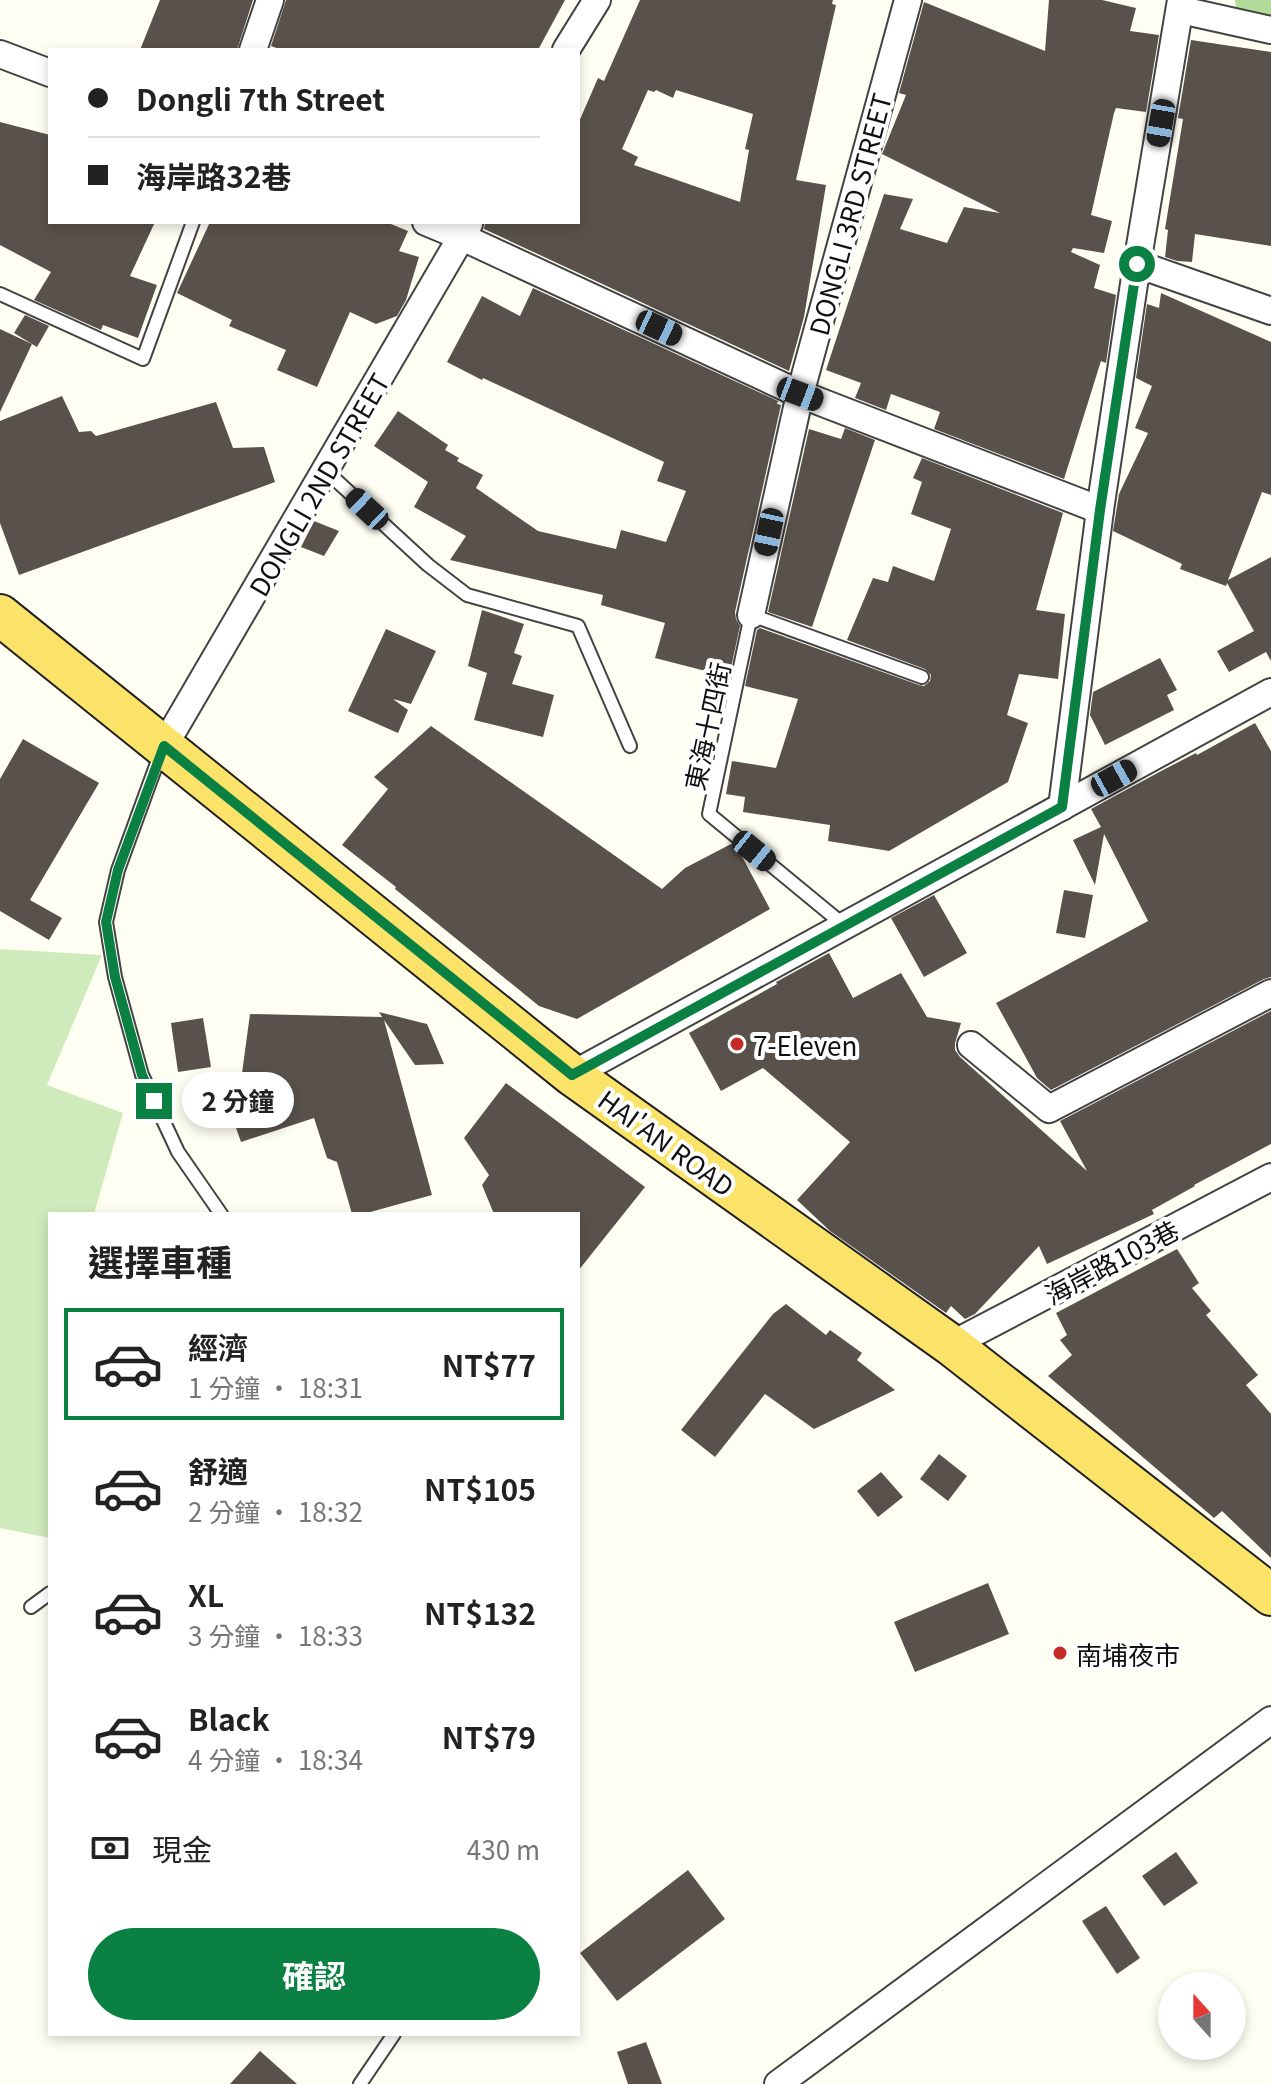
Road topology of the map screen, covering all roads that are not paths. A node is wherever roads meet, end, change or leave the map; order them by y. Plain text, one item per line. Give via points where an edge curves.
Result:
1 (270, 0) edge
2 (597, 0) edge
3 (908, 0) edge
4 (1181, 5) edge
5 (1271, 30) edge
6 (254, 48) edge
7 (567, 48) edge
8 (0, 54) edge
9 (48, 72) edge
10 (192, 224) edge
11 (436, 224) edge
12 (466, 230) edge
13 (1137, 264) junction
14 (0, 294) edge
15 (1271, 311) edge
16 (800, 394) junction
17 (326, 471) junction
18 (1100, 510) junction
19 (0, 615) edge
20 (751, 615) junction
21 (922, 677) dead end
22 (1271, 692) edge
23 (164, 746) junction
24 (630, 746) dead end
25 (1062, 807) junction
26 (845, 926) junction
27 (1271, 993) edge
28 (971, 1045) dead end
29 (572, 1075) junction
30 (1271, 1177) edge
31 (220, 1212) edge
32 (951, 1345) junction
33 (48, 1594) edge
34 (1271, 1595) edge
35 (31, 1607) dead end
36 (1271, 1720) edge
37 (393, 2036) edge
38 (360, 2084) edge
39 (778, 2084) edge

1 - 6 street
2 - 7 street
3 - 16 street, DONGLI 3RD STREET
4 - 5 street
4 - 13 street
8 - 9 street
10 - 14 lane via 143,359
11 - 12 street
12 - 16 street
12 - 17 street, DONGLI 2ND STREET
13 - 15 street
13 - 18 street
16 - 18 street
16 - 20 street, DONGLI 3RD STREET
17 - 23 street, DONGLI 2ND STREET
17 - 24 lane via 467,595 578,626
18 - 25 street
19 - 23 main road, HAI'AN ROAD
20 - 21 lane
20 - 26 lane, 東海十四街 via 709,814
22 - 25 street
23 - 29 main road, HAI'AN ROAD
23 - 31 lane via 118,870 106,922 142,1075 178,1152
25 - 26 street
26 - 29 street
27 - 28 street via 1049,1109
29 - 32 main road, HAI'AN ROAD
30 - 32 street, 海岸路103巷
32 - 34 main road, HAI'AN ROAD
33 - 35 lane
36 - 39 street
37 - 38 lane

